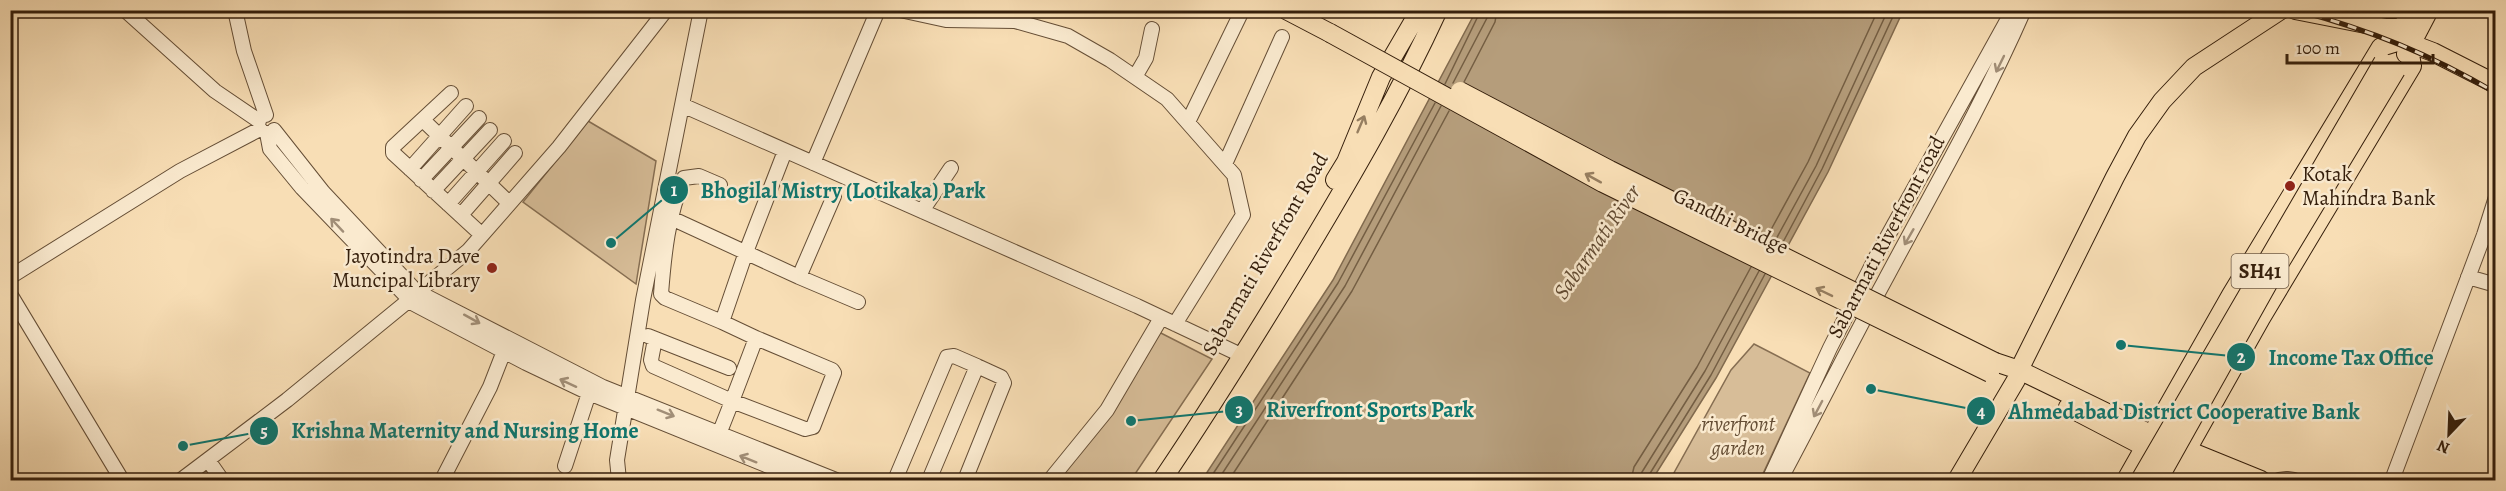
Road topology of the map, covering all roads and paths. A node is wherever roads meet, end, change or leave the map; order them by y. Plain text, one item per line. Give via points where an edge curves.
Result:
1 (125, 10) edge
2 (235, 10) edge
3 (666, 10) edge
4 (701, 10) edge
5 (878, 10) edge
6 (900, 10) edge
7 (1286, 10) edge
8 (1312, 10) edge
9 (1420, 10) edge
10 (1437, 10) edge
11 (2013, 10) edge
12 (2024, 10) edge
13 (2281, 10) edge
14 (2295, 10) edge
15 (2412, 10) edge
16 (2429, 10) edge
17 (1241, 13) dead end
18 (1017, 16) edge
19 (1152, 29) dead end
20 (1332, 29) junction
21 (1282, 37) dead end
22 (2404, 41) junction
23 (2389, 66) junction
24 (1135, 77) junction
25 (2496, 84) edge
26 (451, 93) dead end
27 (682, 105) junction
28 (466, 106) dead end
29 (479, 118) dead end
30 (423, 120) junction
31 (1188, 122) junction
32 (265, 126) junction
33 (490, 130) dead end
34 (440, 135) junction
35 (504, 141) dead end
36 (452, 147) junction
37 (786, 151) junction
38 (515, 153) dead end
39 (463, 158) junction
40 (813, 163) junction
41 (1224, 164) junction
42 (951, 168) dead end
43 (410, 169) junction
44 (477, 171) junction
45 (421, 180) junction
46 (489, 183) junction
47 (720, 185) dead end
48 (433, 191) junction
49 (834, 196) dead end
50 (2496, 197) edge
51 (509, 203) junction
52 (448, 204) junction
53 (922, 211) junction
54 (461, 215) junction
55 (671, 218) junction
56 (482, 235) junction
57 (746, 252) junction
58 (10, 277) edge
59 (799, 277) junction
60 (2468, 277) junction
61 (2496, 285) edge
62 (10, 294) edge
63 (414, 296) junction
64 (858, 302) dead end
65 (1161, 318) junction
66 (722, 322) junction
67 (1175, 324) junction
68 (638, 332) junction
69 (756, 338) junction
70 (655, 339) junction
71 (504, 351) junction
72 (1239, 354) junction
73 (977, 366) junction
74 (729, 368) dead end
75 (2018, 375) junction
76 (590, 393) junction
77 (732, 401) junction
78 (627, 404) junction
79 (2162, 415) junction
80 (2108, 420) junction
81 (719, 434) junction
82 (2156, 445) junction
83 (2185, 458) edge
84 (208, 460) junction
85 (566, 466) dead end
86 (2133, 476) edge
87 (2227, 476) edge
88 (826, 479) edge
89 (122, 480) edge
90 (181, 480) edge
91 (222, 480) edge
92 (442, 480) edge
93 (619, 480) edge
94 (802, 480) edge
95 (896, 480) edge
96 (929, 480) edge
97 (965, 480) edge
98 (1050, 480) edge
99 (1148, 480) edge
100 (1162, 480) edge
101 (1769, 480) edge
102 (1780, 480) edge
103 (1957, 480) edge
104 (2158, 480) edge
105 (2170, 480) edge
106 (2261, 480) edge
107 (2279, 480) edge
108 (2294, 480) edge
109 (2392, 480) edge

1 - 32 street via 214,91
2 - 32 street
3 - 51 street
4 - 27 street
5 - 40 street
6 - 18 street via 946,20
7 - 20 main road
8 - 20 main road
72 -> 9 main road, Sabarmati Riverfront Road via 1346,162 1381,77
10 - 72 main road, Sabarmati Riverfront Road via 1356,170
11 - 101 street, Sabarmati Riverfront road via 1875,259
12 -> 102 street, Sabarmati Riverfront road via 1934,193
13 - 75 main road via 2194,67 2162,100 2115,177
14 - 22 main road via 2386,28
15 - 22 main road, SH41
16 - 22 main road
17 - 31 street
18 - 24 street via 1068,36
19 - 24 street via 1146,58
20 - 75 main road, Gandhi Bridge, bridge via 1993,367
21 - 41 street
22 - 23 main road, SH41
22 - 25 main road
22 - 79 main road via 2381,47
22 - 83 main road via 2412,66 2261,318
23 - 86 main road, SH41, bridge
23 - 104 main road, bridge
24 - 31 street via 1167,99
26 - 30 street
27 - 37 street
27 - 68 street
28 - 34 street
29 - 36 street
30 - 34 street
30 - 43 street via 393,147 393,153
31 - 41 street
32 - 58 street via 180,171
32 - 63 street via 270,149 302,188
33 - 39 street
34 - 36 street
34 - 43 street
35 - 44 street
36 - 39 street
36 - 45 street
37 - 40 street
37 - 57 street
38 - 46 street
39 - 44 street
39 - 48 street
40 - 53 street
41 - 67 street via 1234,175 1243,215
42 - 53 street
43 - 45 street
44 - 46 street
44 - 52 street
45 - 48 street
46 - 51 street
46 - 54 street
47 - 55 street via 699,176 684,178
48 - 52 street
49 - 59 street
50 - 60 street
51 - 56 street
52 - 54 street
53 - 65 street
54 - 56 street
55 - 57 street
55 - 66 street via 661,294
56 - 63 street
57 - 59 street
57 - 66 street
59 - 64 street
60 - 61 street
60 - 109 street
62 - 89 street
63 - 71 street
63 -> 78 street via 443,303 603,387
63 - 84 street
65 - 67 street
65 - 98 street via 1107,411
66 - 69 street
67 - 72 street
68 - 70 street
68 - 78 street
69 - 77 street
69 - 77 street via 832,370 834,378 810,430
70 - 74 street
70 - 77 street via 651,360 654,366
76 -> 71 street
71 - 92 street
72 - 99 main road, Sabarmati Riverfront Road
72 - 100 main road, Sabarmati Riverfront Road
73 - 95 street via 947,357
73 - 96 street
73 - 97 street via 1001,377 1004,384
75 - 80 main road, Gandhi Bridge
75 - 103 main road
76 - 78 street
76 - 85 street
77 - 81 street
78 -> 81 street
78 - 93 street via 617,460
94 -> 78 street
79 - 80 main road
79 - 82 main road
80 - 82 main road, Gandhi Bridge
80 - 86 main road via 2125,445
81 - 88 street
82 - 83 main road, Gandhi Bridge
82 - 86 main road
83 - 87 main road
83 - 87 main road
83 - 105 main road
84 - 90 street
84 - 91 street
87 - 106 main road
107 - 108 street

